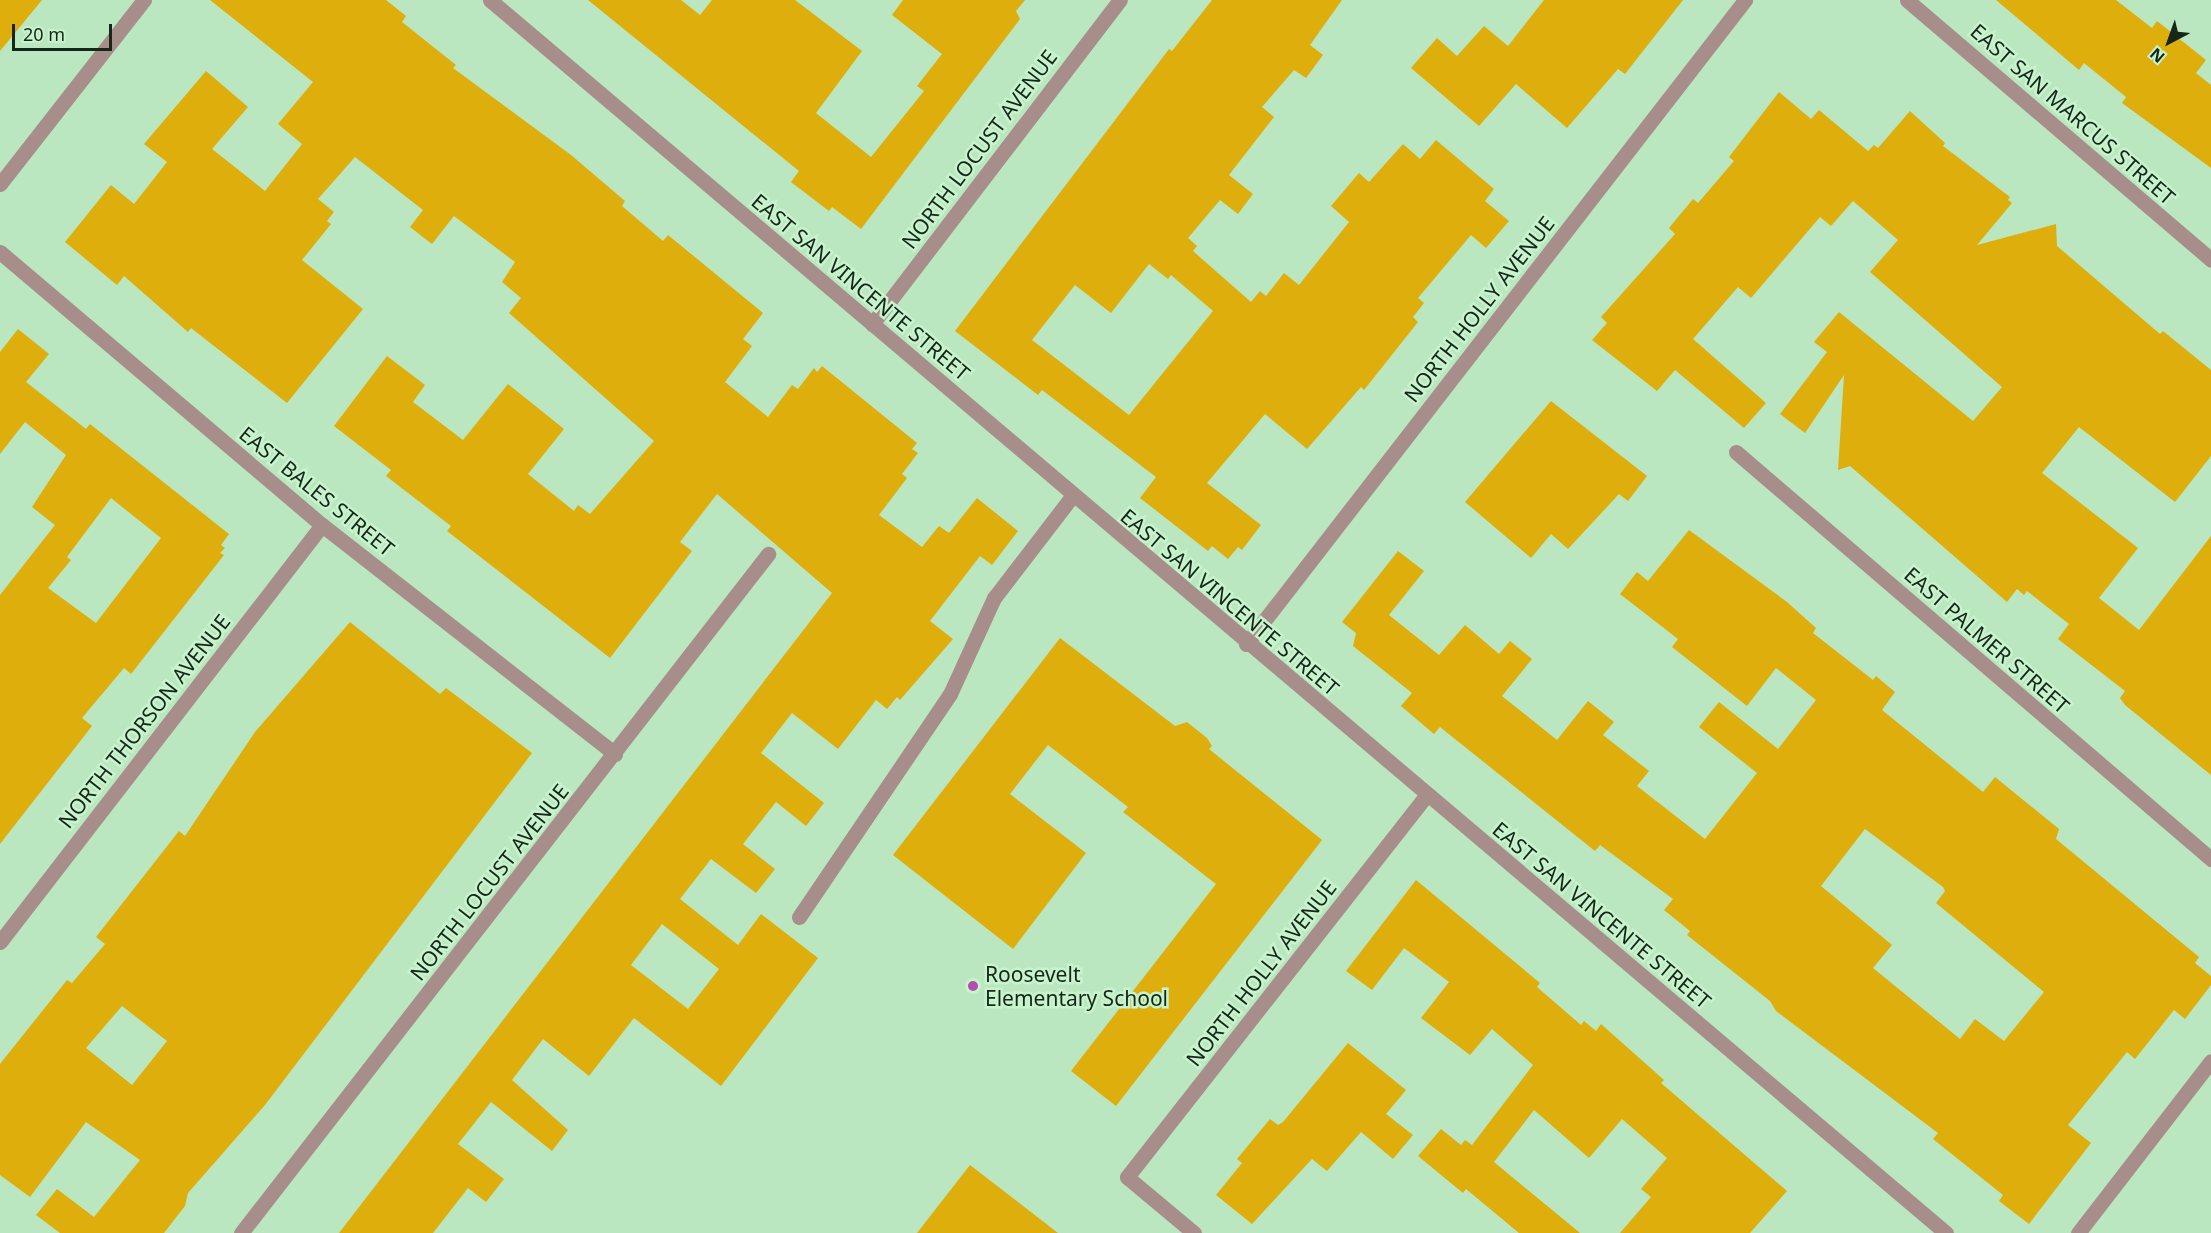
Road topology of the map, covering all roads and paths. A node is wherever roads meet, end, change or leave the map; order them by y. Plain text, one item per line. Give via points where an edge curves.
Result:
1 (144, 0) edge
2 (490, 0) edge
3 (1120, 0) edge
4 (1745, 0) edge
5 (1907, 0) edge
6 (0, 184) edge
7 (0, 252) edge
8 (2211, 260) edge
9 (872, 324) junction
10 (1736, 452) dead end
11 (1073, 495) junction
12 (322, 525) junction
13 (768, 554) dead end
14 (1246, 644) junction
15 (615, 754) junction
16 (1427, 795) junction
17 (2211, 859) edge
18 (799, 917) dead end
19 (0, 942) edge
20 (2211, 1061) edge
21 (241, 1233) edge
22 (1194, 1233) edge
23 (1946, 1233) edge
24 (2078, 1233) edge

1 - 6 street
2 - 9 street, EAST SAN VINCENTE STREET
3 - 9 street, NORTH LOCUST AVENUE
4 - 14 street, NORTH HOLLY AVENUE
5 - 8 street, EAST SAN MARCUS STREET
7 - 12 street, EAST BALES STREET
9 - 11 street, EAST SAN VINCENTE STREET
10 - 17 street, EAST PALMER STREET
11 - 14 street, EAST SAN VINCENTE STREET
11 - 18 street via 994,598 950,694
12 - 15 street, EAST BALES STREET
12 - 19 street, NORTH THORSON AVENUE
13 - 15 street, NORTH LOCUST AVENUE
14 - 16 street, EAST SAN VINCENTE STREET
15 - 21 street, NORTH LOCUST AVENUE
16 - 22 street, NORTH HOLLY AVENUE via 1127,1177
16 - 23 street, EAST SAN VINCENTE STREET
20 - 24 street

